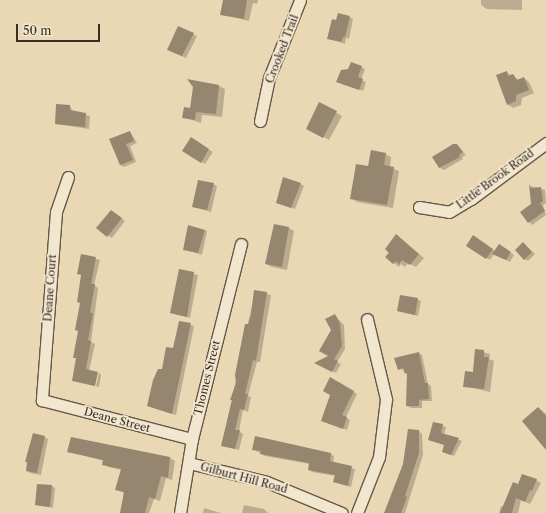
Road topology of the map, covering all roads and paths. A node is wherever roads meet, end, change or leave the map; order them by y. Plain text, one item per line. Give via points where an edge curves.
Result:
1 (300, 0) edge
2 (260, 121) dead end
3 (546, 143) edge
4 (68, 177) dead end
5 (419, 207) dead end
6 (242, 244) dead end
7 (367, 319) dead end
8 (42, 400) joint
9 (192, 439) junction
10 (189, 463) junction
11 (180, 513) edge
12 (342, 513) edge
13 (357, 513) edge

1 - 2 street, Crooked Trail via 269,78
3 - 5 street, Little Brook Road via 471,199 449,212
4 - 8 street, Deane Court via 56,212
6 - 9 street, Thomes Street
7 - 13 street via 386,399 379,457
8 - 9 street, Deane Street
9 - 10 street, Thomes Street
10 - 11 street, Thomes Street
10 - 12 street, Gilburt Hill Road via 267,482

